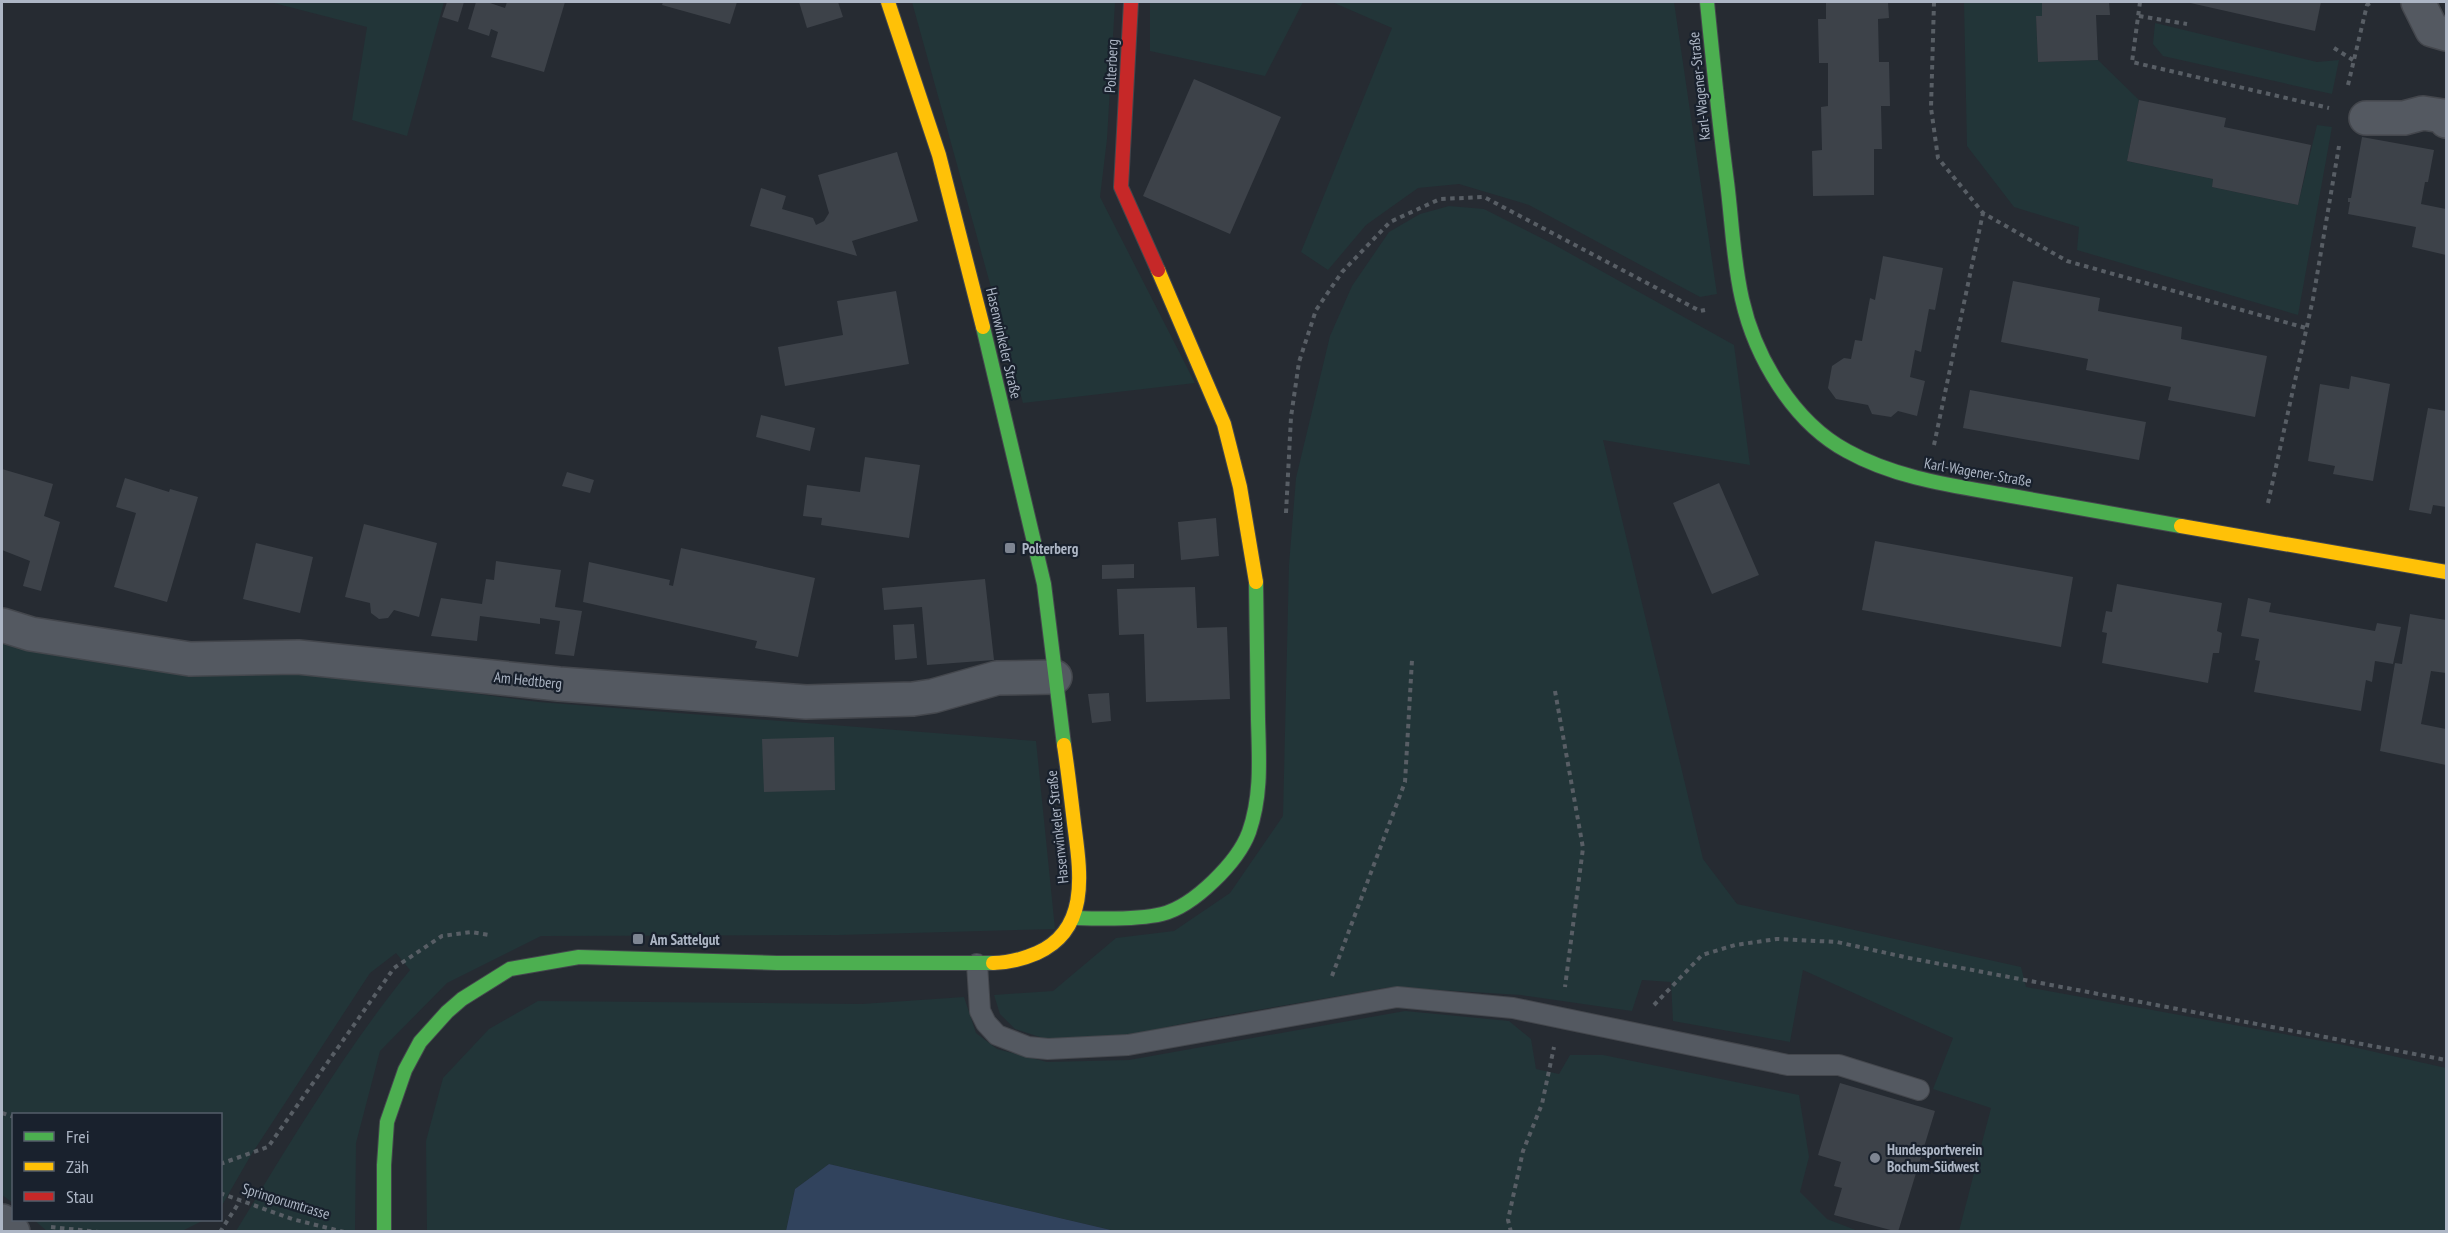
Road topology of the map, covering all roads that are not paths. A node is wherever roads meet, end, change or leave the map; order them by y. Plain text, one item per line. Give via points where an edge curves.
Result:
1 (888, 2) edge
2 (1131, 2) edge
3 (1707, 2) edge
4 (2418, 2) edge
5 (2446, 34) edge
6 (2366, 118) dead end
7 (2446, 121) edge
8 (2446, 572) edge
9 (2, 625) edge
10 (1055, 677) junction
11 (1076, 918) junction
12 (977, 964) junction
13 (1919, 1090) dead end
14 (2, 1221) edge
15 (13, 1232) edge
16 (384, 1232) edge

1 - 10 street, Hasenwinkeler Straße via 939,155 975,292 1044,584
2 - 11 street, Polterberg via 1121,188 1209,385 1224,424 1240,487 1256,579 1259,790 1249,832 1238,852 1187,904 1162,914
3 - 8 street, Karl-Wagener-Straße via 1743,300 1760,351 1806,421 1848,454 1926,481
4 - 5 street via 2432,30
6 - 7 street via 2404,118 2423,112 2443,116
9 - 10 street, Am Hedtberg via 31,634 190,659 298,657 559,684 806,702 913,699 997,678
10 - 11 street, Hasenwinkeler Straße via 1081,875
11 - 12 street via 1059,938 1034,955 1005,963
12 - 13 lane via 980,1011 986,1023 997,1035 1028,1047 1128,1045 1397,997 1513,1008 1788,1065 1839,1065
12 - 16 street via 579,957 510,969 462,999 440,1019 420,1042 405,1070 390,1108 384,1165
14 - 15 street

